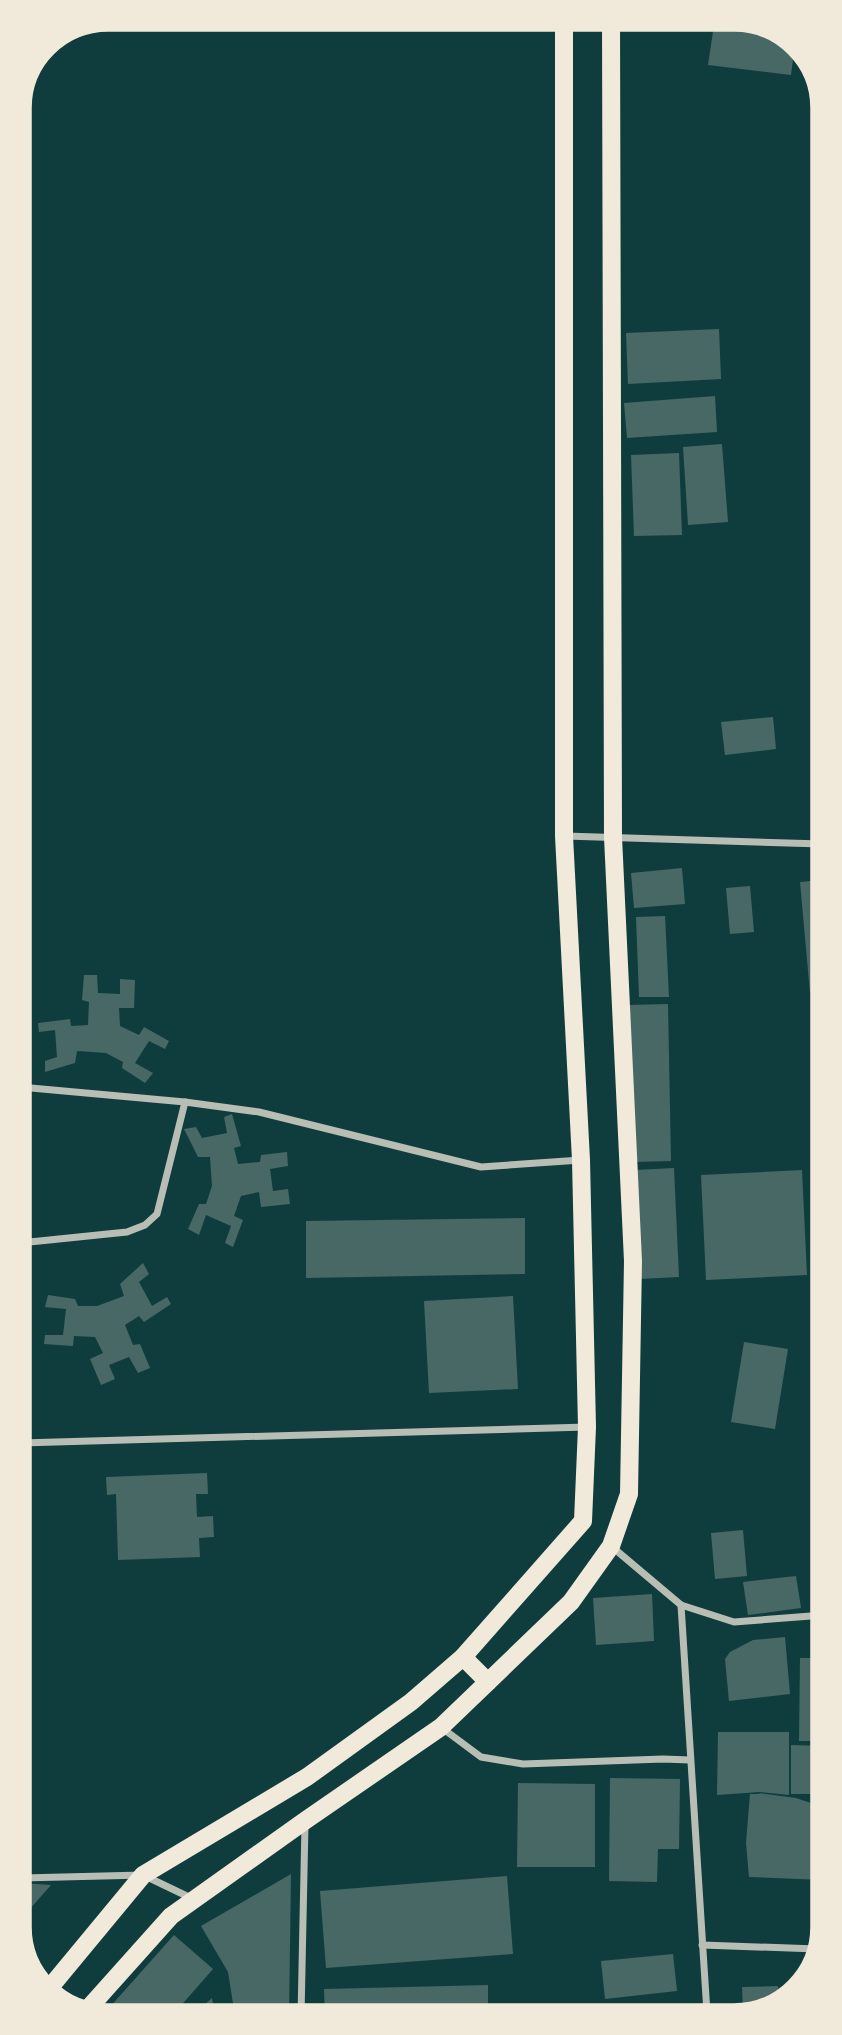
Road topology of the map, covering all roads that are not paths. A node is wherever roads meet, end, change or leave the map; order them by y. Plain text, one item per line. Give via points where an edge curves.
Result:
1 (565, 30) edge
2 (611, 30) edge
3 (564, 836) junction
4 (613, 837) junction
5 (812, 844) edge
6 (30, 1088) edge
7 (186, 1102) junction
8 (581, 1160) junction
9 (30, 1241) edge
10 (587, 1427) junction
11 (30, 1443) edge
12 (611, 1546) junction
13 (681, 1605) junction
14 (812, 1616) edge
15 (463, 1657) junction
16 (488, 1682) junction
17 (441, 1727) junction
18 (690, 1760) junction
19 (306, 1819) junction
20 (143, 1875) junction
21 (30, 1878) edge
22 (194, 1900) junction
23 (702, 1945) junction
24 (809, 1949) edge
25 (54, 1983) edge
26 (92, 2004) edge
27 (302, 2005) edge
28 (706, 2005) edge

1 - 3 main road
2 - 4 main road
3 - 4 street
3 - 8 main road
4 - 5 street
4 - 12 main road via 633,1261 629,1494
6 - 7 street
7 - 8 street via 259,1112 481,1167
7 - 9 street via 157,1214 145,1225 127,1232
8 - 10 main road
10 - 11 street
10 - 15 main road via 583,1521
12 - 13 street
12 - 16 main road via 571,1602
13 - 14 street via 734,1622
13 - 18 street
15 - 16 main road
15 - 20 main road via 411,1702 307,1777
16 - 17 main road
17 - 18 street via 481,1757 523,1764
17 - 19 main road
18 - 23 street
19 - 22 main road
19 - 27 street
20 - 21 street
20 - 22 street
20 - 25 main road
22 - 26 main road via 171,1916
23 - 24 street
23 - 28 street

